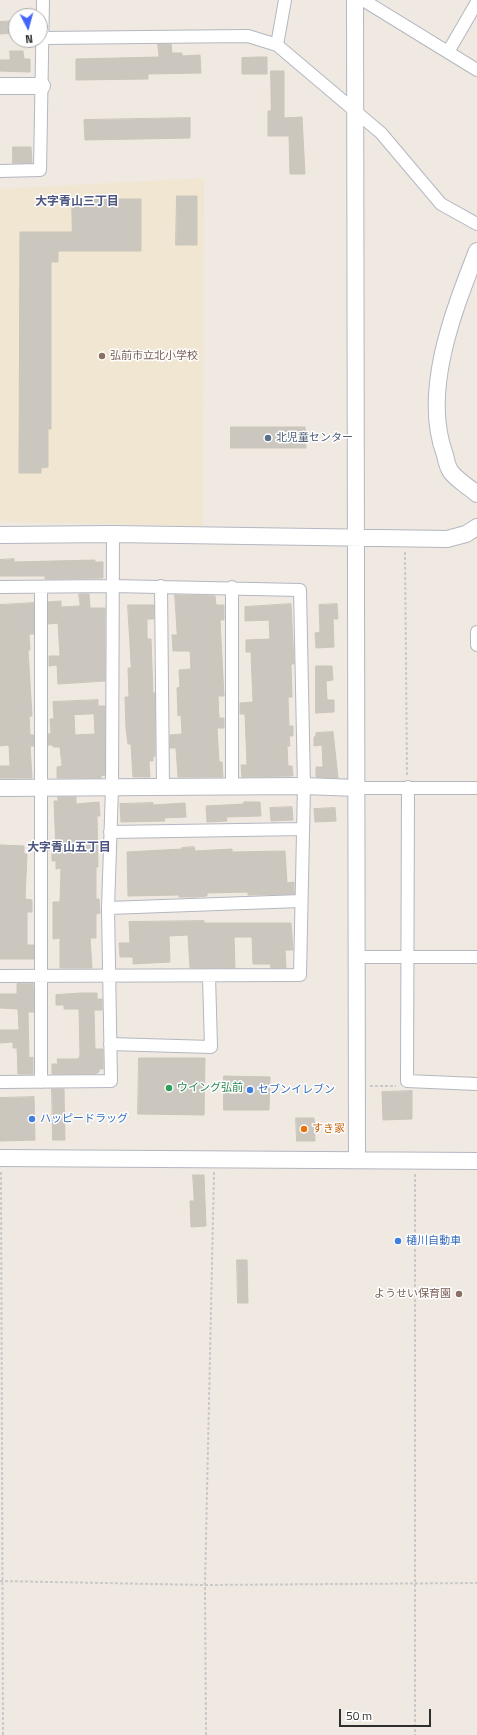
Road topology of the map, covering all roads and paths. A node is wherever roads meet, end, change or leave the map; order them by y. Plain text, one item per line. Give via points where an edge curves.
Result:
1 (285, 0) edge
2 (355, 0) edge
3 (363, 0) edge
4 (477, 2) edge
5 (48, 38) edge
6 (277, 45) junction
7 (43, 48) edge
8 (448, 52) junction
9 (477, 70) edge
10 (0, 86) edge
11 (42, 86) junction
12 (356, 111) junction
13 (0, 170) edge
14 (477, 224) edge
15 (477, 251) edge
16 (477, 494) edge
17 (477, 527) edge
18 (113, 534) junction
19 (0, 536) edge
20 (355, 538) junction
21 (404, 538) junction
22 (112, 586) junction
23 (161, 586) junction
24 (0, 587) edge
25 (41, 587) junction
26 (232, 587) junction
27 (477, 632) edge
28 (477, 645) edge
29 (304, 786) junction
30 (232, 787) junction
31 (408, 787) junction
32 (0, 788) edge
33 (42, 788) junction
34 (112, 788) junction
35 (163, 788) junction
36 (357, 788) junction
37 (477, 788) edge
38 (303, 829) junction
39 (110, 832) junction
40 (301, 901) junction
41 (108, 908) junction
42 (357, 957) junction
43 (407, 957) junction
44 (477, 957) edge
45 (42, 975) junction
46 (0, 976) edge
47 (208, 976) junction
48 (110, 977) junction
49 (110, 1044) junction
50 (408, 1081) junction
51 (0, 1082) edge
52 (42, 1082) junction
53 (477, 1084) edge
54 (370, 1086) dead end
55 (0, 1158) edge
56 (214, 1159) junction
57 (357, 1160) junction
58 (415, 1160) junction
59 (477, 1161) edge
60 (0, 1582) edge
61 (4, 1582) junction
62 (477, 1583) edge
63 (415, 1584) junction
64 (205, 1585) junction
65 (3, 1735) edge
66 (206, 1735) edge
67 (415, 1735) edge

1 - 6 street
2 - 12 street
3 - 8 street
4 - 8 street
5 - 6 street via 248,36
6 - 12 street
7 - 11 street
8 - 9 street
10 - 11 street
11 - 13 street via 40,170
12 - 14 street via 380,133 441,204
12 - 20 street
15 - 16 street via 448,334 439,378 436,413 441,446 451,472
17 - 21 street via 466,534 447,539
18 - 19 street
18 - 20 street
18 - 22 street
20 - 21 street
20 - 36 street
21 - 31 path
22 - 23 street
22 - 25 street
22 - 34 street
23 - 26 street
23 - 35 street
24 - 25 street
25 - 33 street
26 - 29 street via 300,590
26 - 30 street
27 - 28 street
29 - 30 street
29 - 36 street
29 - 38 street
30 - 35 street
31 - 36 street
31 - 37 street
31 - 43 street
32 - 33 street
33 - 34 street
33 - 45 street
34 - 35 street
34 - 39 street
36 - 42 street
38 - 39 street
38 - 40 street
39 - 41 street
40 - 41 street
40 - 47 street via 300,975
41 - 48 street
42 - 43 street
42 - 57 street
43 - 44 street
43 - 50 street
45 - 46 street
45 - 48 street
45 - 52 street
47 - 48 street
47 - 49 street via 211,1047
48 - 49 street
49 - 52 street via 111,1081
50 - 53 street
50 - 54 path via 402,1085
51 - 52 street
55 - 56 street
55 - 61 path
56 - 57 street
56 - 64 path
57 - 58 street
58 - 59 street
58 - 63 path
60 - 61 path
61 - 64 path
61 - 65 path
62 - 63 path
63 - 64 path
63 - 67 path
64 - 66 path

